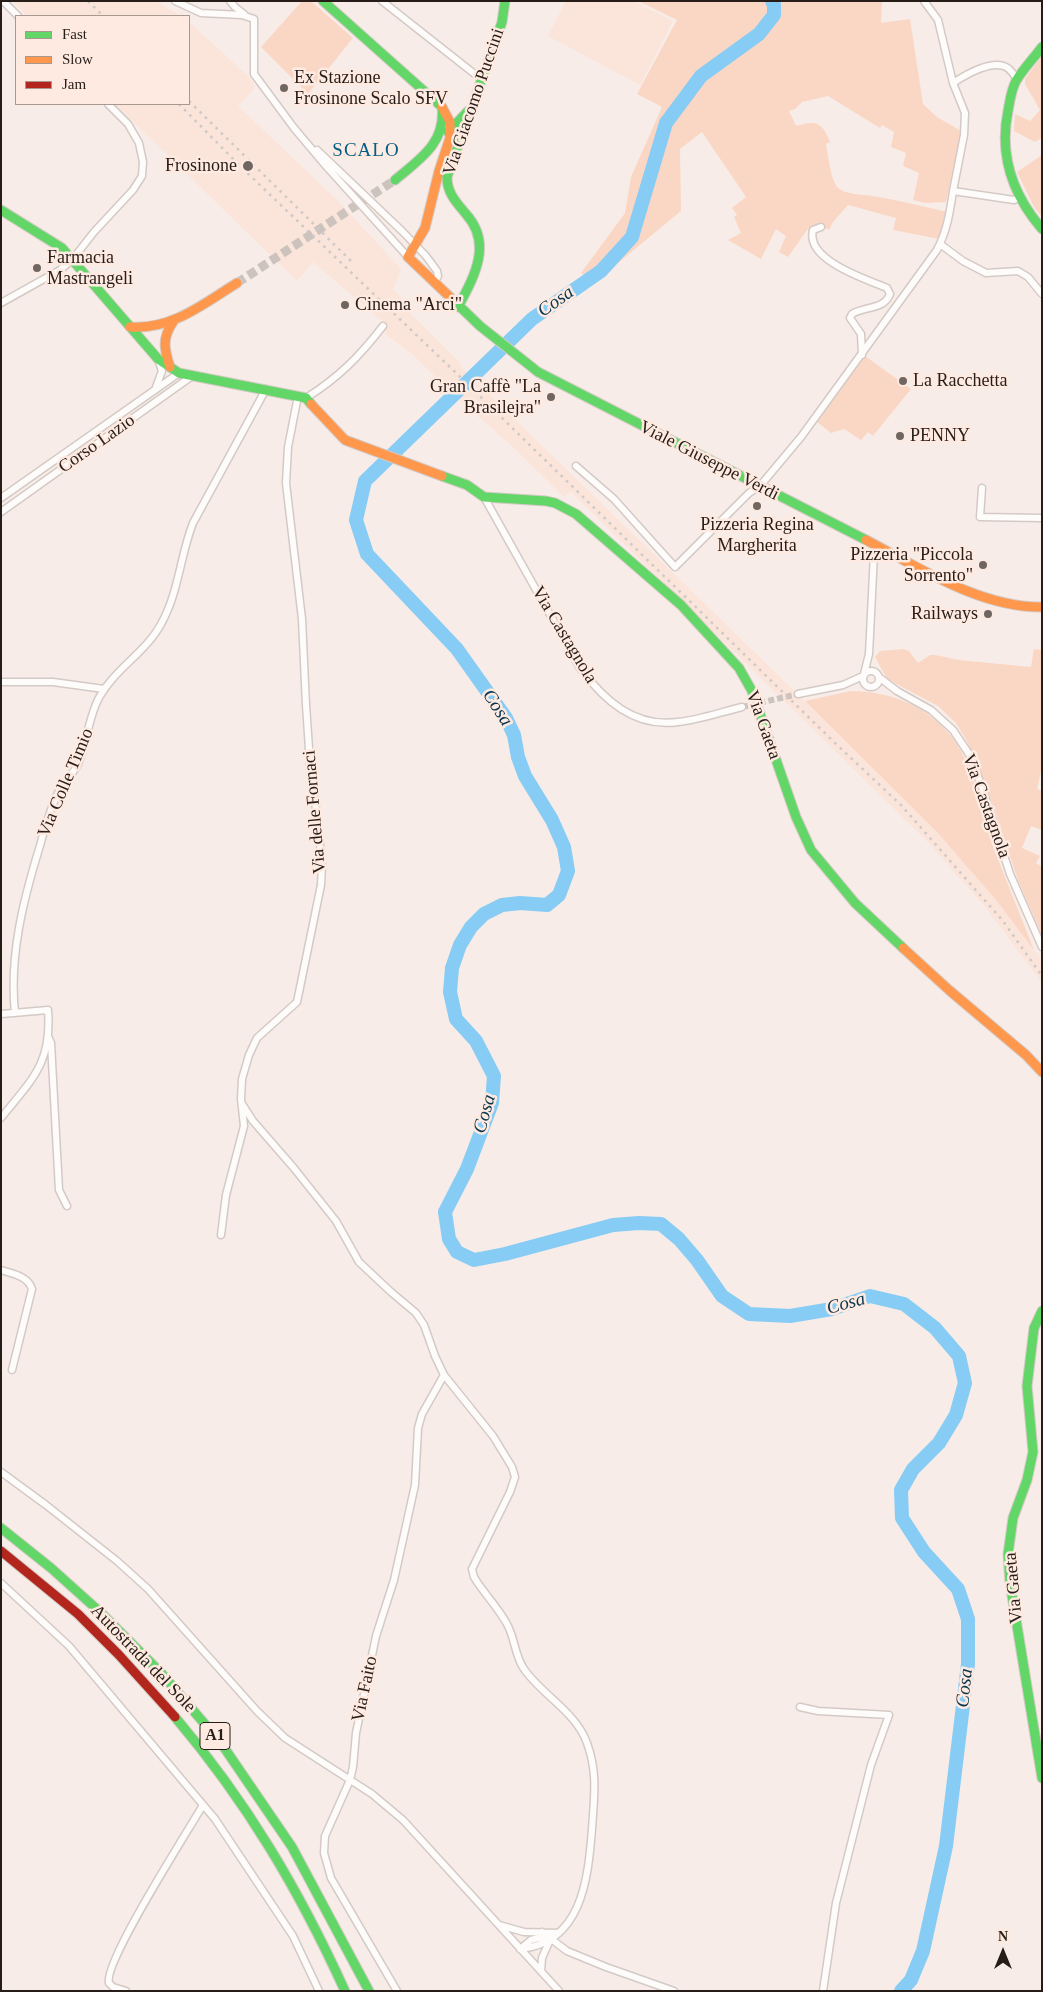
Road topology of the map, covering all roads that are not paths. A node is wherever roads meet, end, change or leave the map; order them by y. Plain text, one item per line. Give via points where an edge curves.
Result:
1 (3, 1) edge
2 (175, 1) edge
3 (323, 1) edge
4 (382, 1) edge
5 (505, 1) edge
6 (924, 1) edge
7 (231, 2) edge
8 (17, 15) edge
9 (227, 15) junction
10 (247, 16) junction
11 (1042, 47) edge
12 (481, 79) junction
13 (1017, 79) junction
14 (952, 83) junction
15 (109, 105) edge
16 (442, 107) junction
17 (465, 114) junction
18 (294, 128) junction
19 (450, 129) junction
20 (436, 142) junction
21 (395, 180) tunnel mouth
22 (953, 192) junction
23 (1019, 198) junction
24 (1, 210) edge
25 (821, 227) dead end
26 (1042, 230) edge
27 (414, 243) junction
28 (940, 244) junction
29 (408, 257) junction
30 (72, 260) junction
31 (237, 283) tunnel mouth
32 (434, 283) junction
33 (1042, 294) edge
34 (1, 303) edge
35 (458, 307) junction
36 (174, 321) junction
37 (383, 326) dead end
38 (130, 327) junction
39 (155, 328) junction
40 (163, 338) junction
41 (146, 346) junction
42 (862, 355) junction
43 (158, 359) junction
44 (170, 367) junction
45 (179, 373) junction
46 (192, 376) junction
47 (266, 389) junction
48 (154, 390) junction
49 (302, 397) junction
50 (576, 466) dead end
51 (760, 486) junction
52 (982, 488) dead end
53 (484, 496) junction
54 (1, 498) edge
55 (1, 512) edge
56 (1042, 518) edge
57 (877, 546) junction
58 (1042, 606) edge
59 (869, 654) junction
60 (864, 675) junction
61 (879, 676) junction
62 (1, 682) edge
63 (843, 685) junction
64 (866, 686) junction
65 (875, 687) junction
66 (104, 689) junction
67 (897, 691) junction
68 (798, 694) tunnel mouth
69 (742, 707) tunnel mouth
70 (1042, 947) edge
71 (15, 1012) junction
72 (1, 1014) edge
73 (48, 1036) junction
74 (1042, 1072) edge
75 (242, 1104) junction
76 (1, 1118) edge
77 (67, 1206) dead end
78 (221, 1235) dead end
79 (1, 1270) edge
80 (1042, 1311) edge
81 (12, 1370) dead end
82 (444, 1375) junction
83 (1, 1472) edge
84 (1, 1528) edge
85 (1, 1551) edge
86 (1, 1583) edge
87 (800, 1707) dead end
88 (1042, 1778) edge
89 (350, 1780) junction
90 (203, 1806) junction
91 (498, 1925) junction
92 (558, 1933) junction
93 (548, 1939) junction
94 (559, 1946) junction
95 (520, 1949) junction
96 (541, 1972) junction
97 (110, 1989) edge
98 (126, 1991) edge
99 (320, 1991) edge
100 (345, 1991) edge
101 (368, 1991) edge
102 (397, 1991) edge
103 (559, 1991) edge
104 (674, 1991) edge
105 (823, 1991) edge

1 - 8 street
2 - 9 street via 201,13
3 - 16 main road
4 - 12 street
5 - 12 main road, Via Giacomo Puccini via 502,22
6 - 14 street via 938,20
7 - 9 street
7 - 10 street via 234,8
9 - 10 street
10 - 18 street via 254,19 254,74
11 - 13 main road
12 - 17 main road, Via Giacomo Puccini
13 - 14 street via 1009,68 996,65 967,74
13 - 23 main road via 1004,132 1008,167
14 - 22 street via 965,113
15 - 30 street via 128,124 139,143 142,176 134,190
16 - 17 main road via 453,116
16 - 19 main road via 448,116
16 - 20 main road via 445,118
17 - 19 main road
17 - 35 main road, Via Giacomo Puccini via 446,183 453,200 475,224 480,253
18 - 27 street
18 - 29 street
19 - 20 main road
19 - 27 main road via 429,219
20 - 21 main road
22 - 23 street
22 - 28 street via 948,223
23 - 26 main road
24 - 30 main road via 62,248
25 - 42 street via 813,230 812,236 829,262 887,288 890,294 882,304 852,314 850,318 861,334
27 - 29 main road
27 - 32 street via 437,271
28 - 33 street via 986,273 1018,271 1028,277
28 - 42 street
29 - 32 main road, Viale Giuseppe Verdi
30 - 34 street
30 - 38 main road
31 - 36 main road
32 - 35 main road, Viale Giuseppe Verdi
35 - 51 main road, Viale Giuseppe Verdi via 538,372
36 - 39 main road
36 - 40 main road
37 - 49 street via 338,377
38 - 39 main road
38 - 41 main road
39 - 41 main road
40 - 41 main road
40 - 44 main road
41 - 43 main road
42 - 51 street
43 - 44 main road
43 - 48 street via 162,371
44 - 45 main road
45 - 46 main road
45 - 48 street, Corso Lazio
46 - 47 main road
46 - 55 street, Corso Lazio
47 - 49 main road
47 - 66 street, Via Colle Timio via 193,523 178,581 161,625
48 - 54 street, Corso Lazio
49 - 53 main road, Via Gaeta via 336,433 356,446 467,485
49 - 75 street, Via delle Fornaci via 288,447 286,483 302,619 321,885 297,1002 257,1038 242,1079
50 - 51 street via 614,499 675,567 749,493
51 - 57 main road, Viale Giuseppe Verdi
52 - 56 street via 980,517
53 - 69 street, Via Castagnola via 580,668 597,691 623,711 649,721 677,723
53 - 74 main road, Via Gaeta via 546,501 576,514 681,605 718,643 739,668 752,691 796,817 811,850 855,903
57 - 58 main road, Viale Giuseppe Verdi via 995,602 1032,608
57 - 59 street
59 - 60 street
59 - 61 street
60 - 61 street via 870,671
60 - 63 street
60 - 64 street
61 - 65 street via 879,684
61 - 67 street
62 - 66 street via 53,682
63 - 64 street
63 - 68 street
64 - 65 street
65 - 67 street
66 - 71 street, Via Colle Timio via 77,765 56,797 29,879 18,928
67 - 70 street, Via Castagnola via 931,710 953,730 969,754 1010,874
71 - 72 street
71 - 73 street via 48,1010
73 - 76 street via 40,1068
73 - 77 street via 59,1190
75 - 78 street, Via delle Fornaci via 244,1126 226,1195
75 - 82 street via 336,1221 359,1262 416,1313
79 - 81 street via 26,1279 32,1289
80 - 88 main road, Via Gaeta via 1034,1328 1027,1386 1033,1452 1013,1518 1008,1554
82 - 89 street, Via Faito via 422,1414 418,1428 415,1485 394,1580 376,1636
82 - 92 street via 493,1436 515,1477 472,1568 474,1577 509,1628 523,1668 572,1718 587,1742 592,1762 596,1790 584,1887 569,1923
83 - 89 street via 117,1560 148,1589 257,1712 285,1738
84 - 101 main road, Autostrada del Sole / A1 via 100,1612 162,1674 221,1743 292,1848
85 - 100 main road, Autostrada del Sole / A1 via 76,1612 144,1680 211,1759 258,1827 299,1895 332,1958
86 - 90 street via 69,1646
87 - 105 street via 889,1715 872,1765 836,1904
89 - 91 street via 403,1820
89 - 102 street, Via Faito via 325,1836 324,1852 331,1878
90 - 97 street via 130,1926 109,1974
90 - 99 street via 284,1921
91 - 93 street
91 - 95 street
92 - 93 street
92 - 94 street via 556,1940
93 - 94 street
93 - 95 street via 538,1946
93 - 96 street
94 - 104 street
95 - 96 street
96 - 103 street
97 - 98 street

